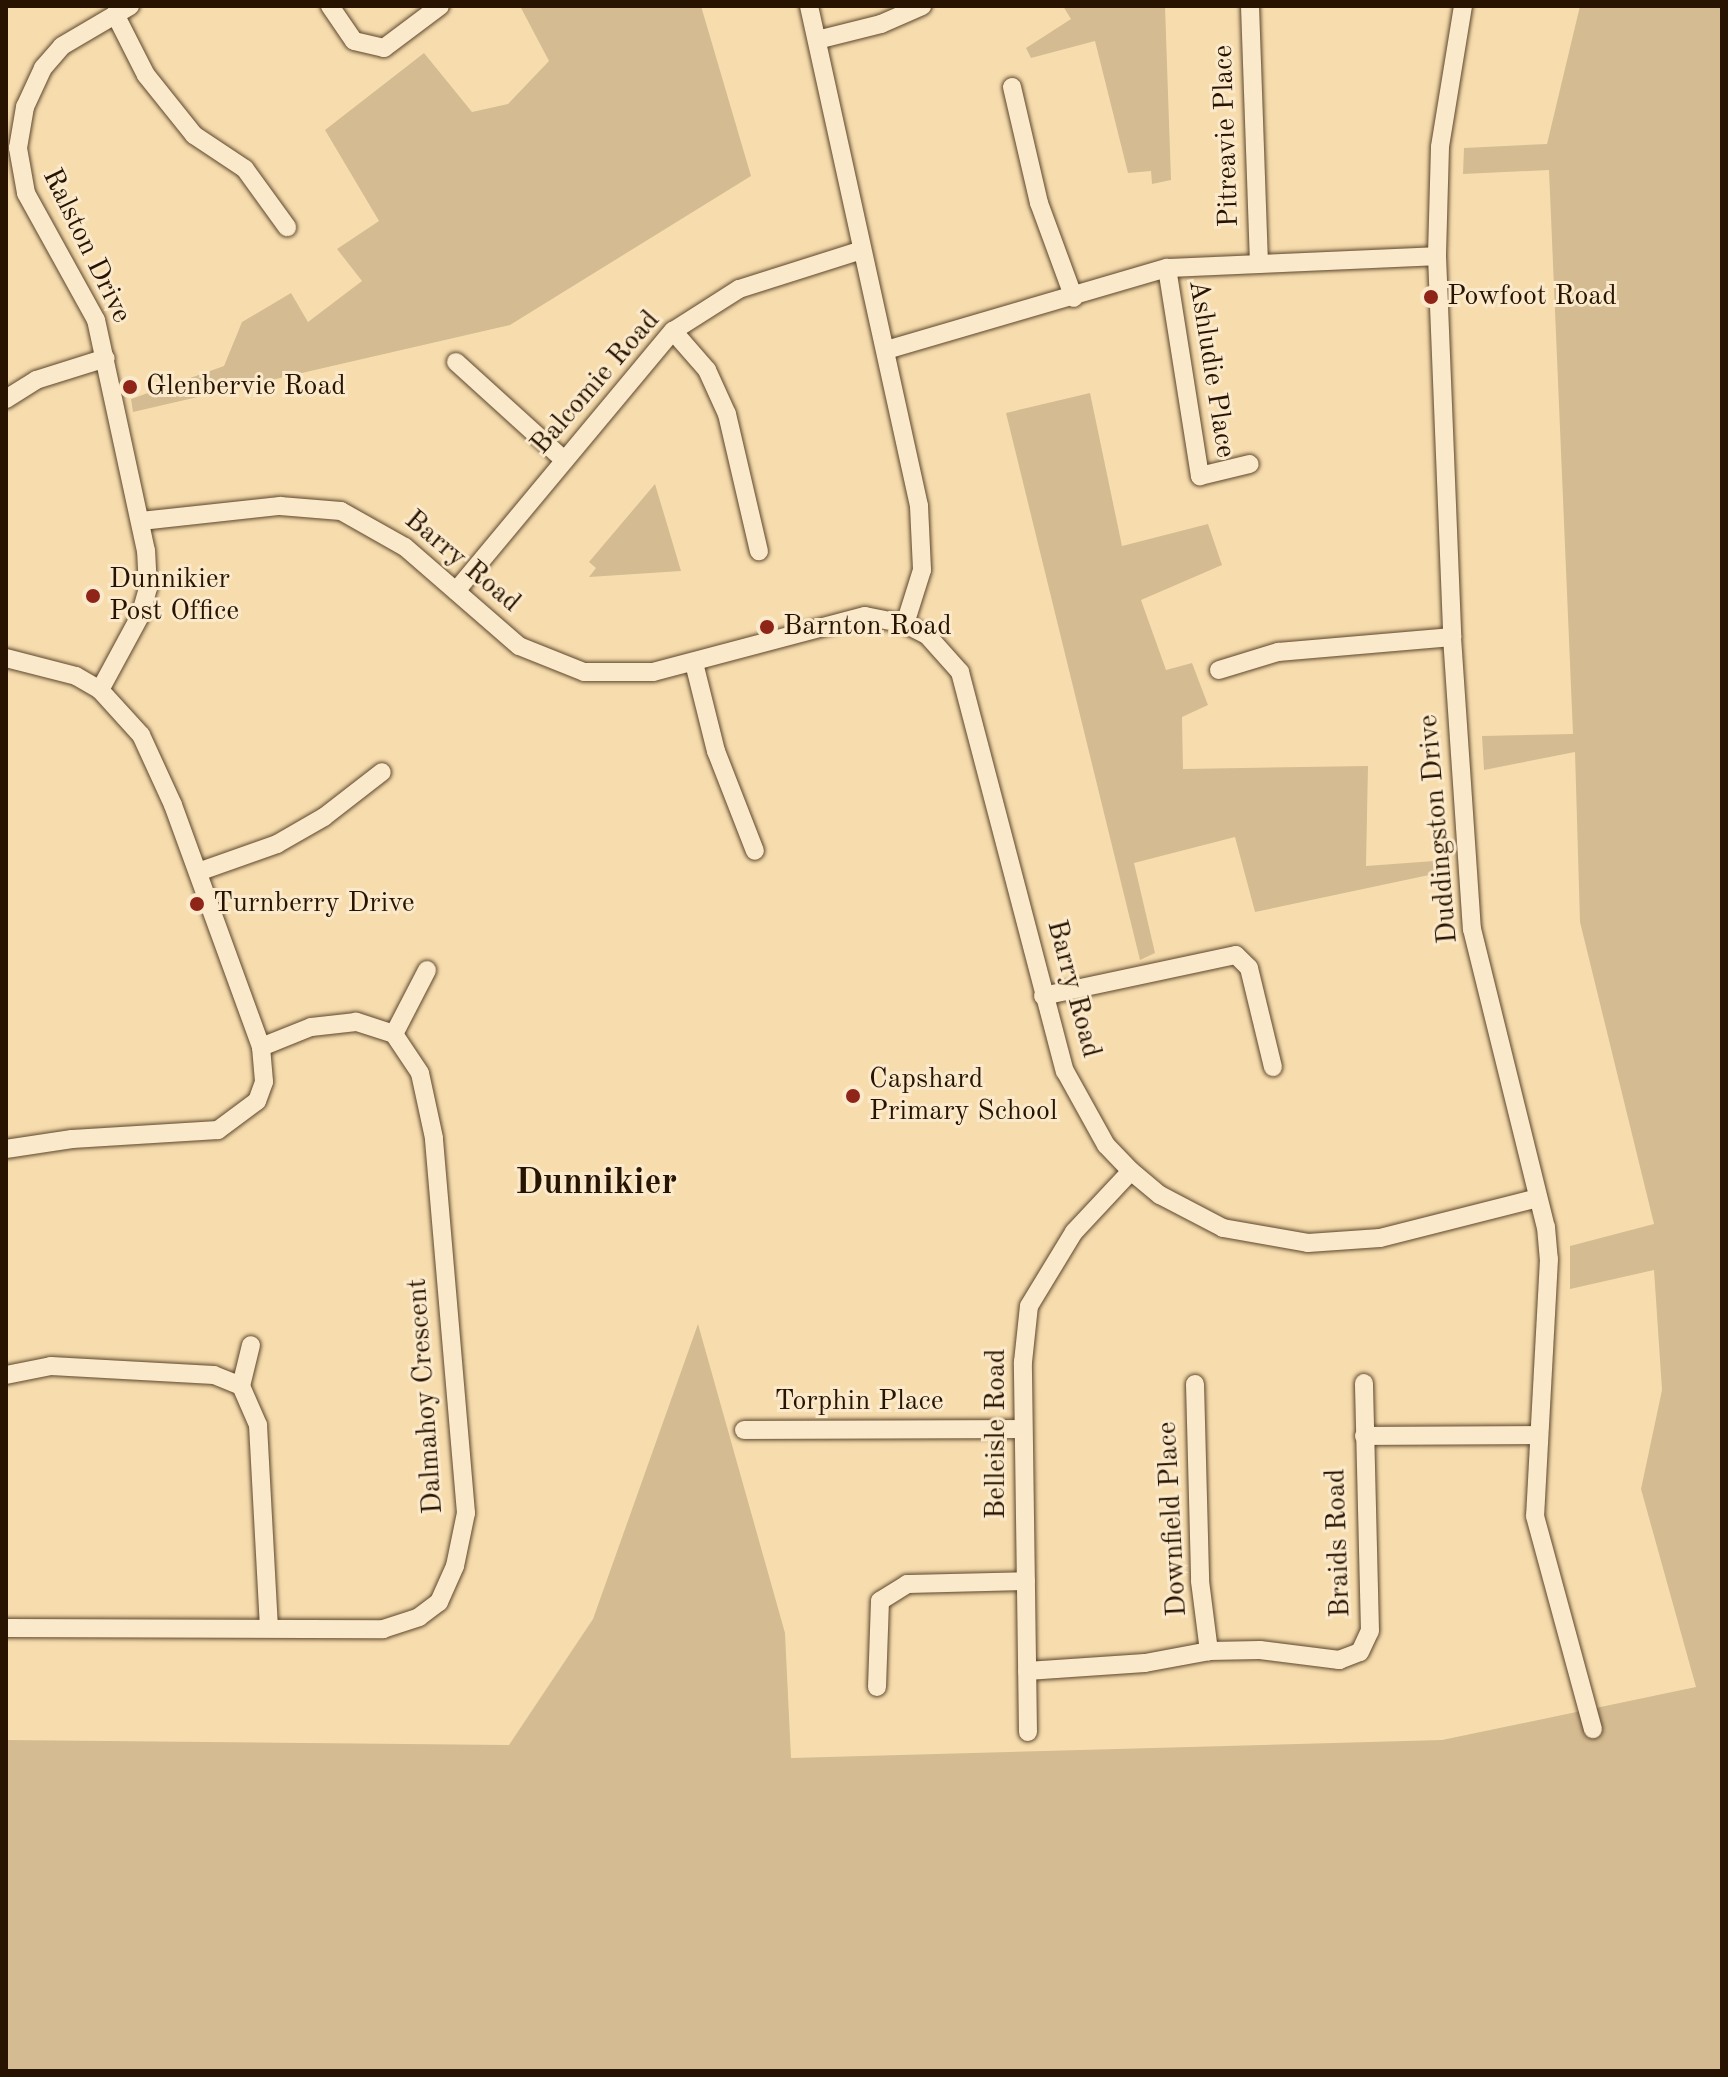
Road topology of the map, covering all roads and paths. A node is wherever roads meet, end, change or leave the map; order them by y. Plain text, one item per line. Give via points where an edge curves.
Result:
1 (330, 6) edge
2 (440, 6) edge
3 (809, 6) edge
4 (922, 6) edge
5 (1250, 6) edge
6 (1463, 6) edge
7 (123, 10) edge
8 (817, 40) junction
9 (1012, 87) dead end
10 (12, 147) edge
11 (287, 227) dead end
12 (862, 250) junction
13 (1437, 256) junction
14 (1259, 264) junction
15 (1167, 268) junction
16 (1074, 298) junction
17 (673, 331) junction
18 (886, 350) junction
19 (106, 358) junction
20 (456, 362) dead end
21 (6, 399) edge
22 (564, 460) junction
23 (1250, 464) dead end
24 (141, 521) junction
25 (759, 551) dead end
26 (456, 591) junction
27 (905, 624) junction
28 (1452, 637) junction
29 (6, 658) edge
30 (694, 663) junction
31 (1219, 670) dead end
32 (100, 690) junction
33 (382, 772) dead end
34 (755, 851) dead end
35 (198, 872) junction
36 (427, 970) dead end
37 (1043, 996) junction
38 (394, 1034) junction
39 (261, 1047) junction
40 (1273, 1067) dead end
41 (6, 1149) edge
42 (1131, 1171) junction
43 (1538, 1198) junction
44 (251, 1345) dead end
45 (6, 1375) edge
46 (1364, 1383) dead end
47 (1195, 1384) dead end
48 (241, 1386) junction
49 (1023, 1429) junction
50 (744, 1430) dead end
51 (1539, 1435) junction
52 (1364, 1436) junction
53 (1026, 1581) junction
54 (6, 1628) edge
55 (269, 1628) junction
56 (1209, 1651) junction
57 (1027, 1671) junction
58 (877, 1687) dead end
59 (1593, 1729) dead end
60 (1028, 1732) dead end

1 - 2 street via 354,41 384,48
3 - 8 street
4 - 8 street via 881,24
5 - 14 street, Pitreavie Place
6 - 13 street, Duddingston Drive via 1440,147
7 - 10 street, Ralston Drive via 62,46 43,68
7 - 11 street via 146,75 194,135 245,169
8 - 12 street
9 - 16 street via 1039,203
10 - 19 street, Ralston Drive via 26,193 86,297
12 - 17 street, Balcomie Road via 739,289
12 - 18 street
13 - 14 street
13 - 28 street, Duddingston Drive
14 - 15 street
15 - 16 street
15 - 23 street, Ashludie Place via 1200,476
16 - 18 street
17 - 22 street, Balcomie Road
17 - 25 street via 707,370 727,414
18 - 27 street via 919,506 922,570
19 - 21 street via 36,380
19 - 24 street, Ralston Drive
20 - 22 street
22 - 26 street, Balcomie Road
24 - 26 street, Barry Road via 280,506 341,511 405,547
24 - 32 street, Ralston Drive via 148,588 128,644
26 - 30 street, Barry Road via 519,646 584,672 653,672
27 - 30 street, Barry Road via 865,616
27 - 37 street, Barry Road via 927,635 960,672
28 - 31 street via 1278,652
28 - 43 street, Duddingston Drive via 1472,929
29 - 32 street via 42,663
30 - 34 street via 716,751
32 - 35 street via 151,751
33 - 35 street via 324,817 277,844
35 - 39 street
36 - 38 street
37 - 40 street via 1236,955 1249,968
37 - 42 street, Barry Road via 1065,1071 1084,1111
38 - 39 street via 356,1022 311,1027
38 - 55 street, Dalmahoy Crescent via 420,1073 434,1138 466,1513 455,1566 439,1602 419,1617 383,1629
39 - 41 street via 264,1082 257,1101 218,1130 72,1139
42 - 43 street, Barry Road via 1160,1195 1223,1228 1308,1243 1380,1238
42 - 49 street, Belleisle Road via 1074,1232 1029,1306
43 - 51 street, Duddingston Drive via 1549,1259
44 - 48 street
45 - 48 street via 51,1366 214,1375
46 - 52 street, Braids Road
47 - 56 street, Downfield Place via 1200,1581
48 - 55 street via 258,1425
49 - 50 street, Torphin Place
49 - 53 street, Belleisle Road
51 - 52 street
51 - 59 street, Duddingston Drive via 1535,1516
52 - 56 street, Braids Road via 1370,1631 1360,1652 1339,1660 1260,1650
53 - 57 street, Belleisle Road
53 - 58 street via 907,1584 880,1601
54 - 55 street, Dalmahoy Crescent
56 - 57 street, Braids Road via 1145,1663
57 - 60 street, Belleisle Road

